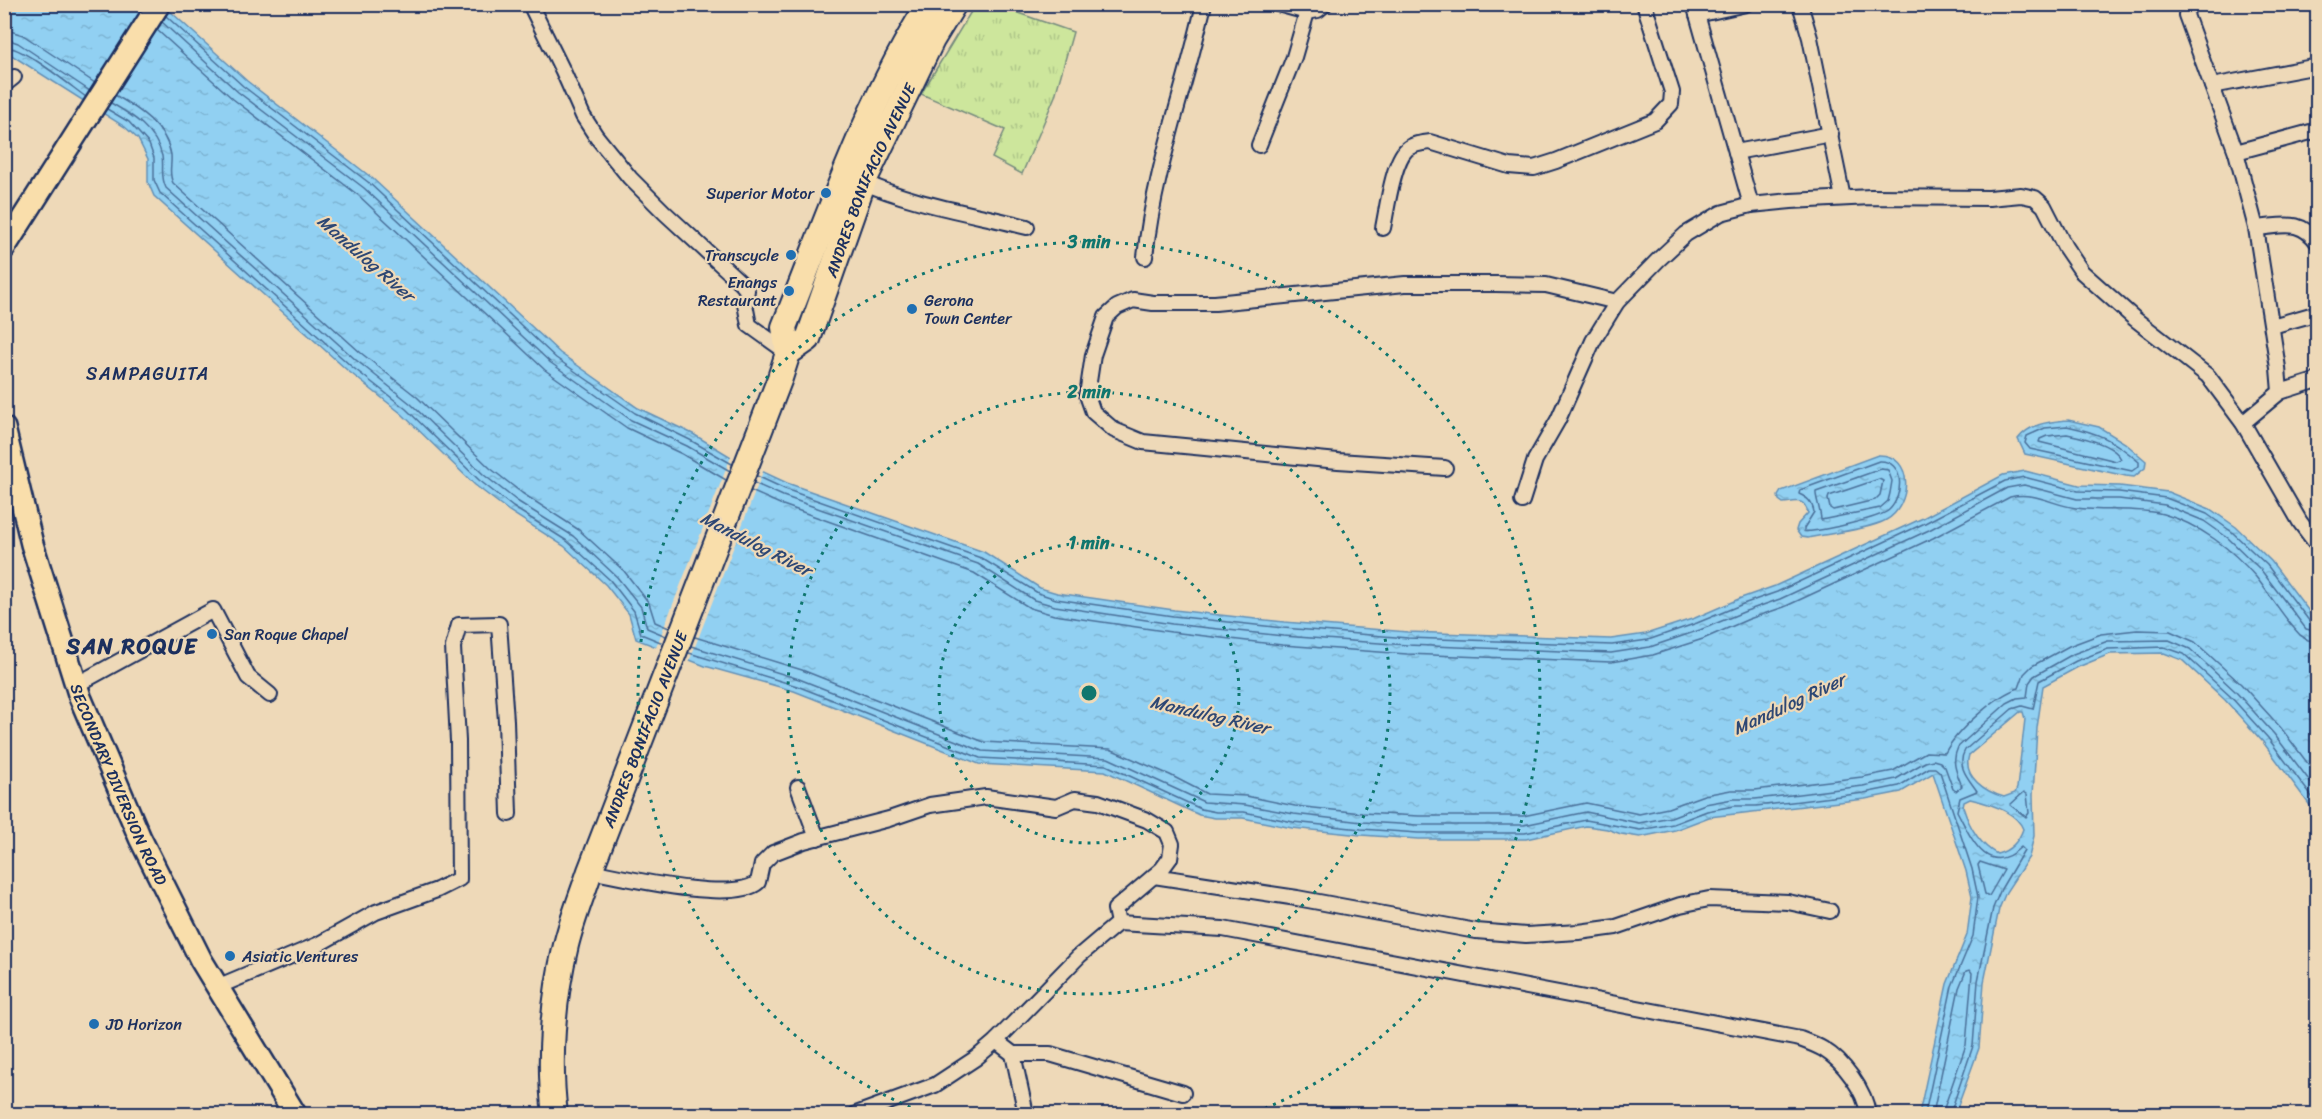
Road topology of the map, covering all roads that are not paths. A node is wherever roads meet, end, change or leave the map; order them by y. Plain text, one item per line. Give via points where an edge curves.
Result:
1 (159, 4) edge
2 (530, 4) edge
3 (928, 4) edge
4 (954, 4) edge
5 (1204, 4) edge
6 (1278, 4) edge
7 (1325, 4) edge
8 (1644, 4) edge
9 (1746, 4) edge
10 (1800, 4) edge
11 (2192, 4) edge
12 (1696, 10) edge
13 (1307, 12) junction
14 (2318, 66) edge
15 (2211, 86) junction
16 (2318, 130) edge
17 (1831, 134) junction
18 (1259, 145) dead end
19 (1736, 152) junction
20 (2236, 152) junction
21 (854, 178) junction
22 (1844, 198) junction
23 (1751, 205) junction
24 (1027, 227) dead end
25 (1383, 228) dead end
26 (2256, 228) junction
27 (2318, 243) edge
28 (6, 244) edge
29 (1145, 257) dead end
30 (1617, 302) junction
31 (2318, 313) edge
32 (2272, 326) junction
33 (788, 353) junction
34 (2318, 380) edge
35 (2280, 392) junction
36 (2243, 423) junction
37 (4, 428) edge
38 (1445, 468) dead end
39 (1522, 501) dead end
40 (2318, 546) edge
41 (76, 686) junction
42 (270, 695) dead end
43 (798, 787) dead end
44 (509, 814) dead end
45 (817, 838) junction
46 (590, 871) junction
47 (1154, 876) junction
48 (1830, 911) dead end
49 (1118, 923) junction
50 (217, 987) junction
51 (996, 1041) junction
52 (1013, 1054) junction
53 (1183, 1093) dead end
54 (295, 1114) edge
55 (555, 1114) edge
56 (856, 1114) edge
57 (1026, 1114) edge
58 (1868, 1114) edge

1 - 28 main road
2 - 33 street via 596,136 664,213 742,284 747,290 749,325
3 - 21 highway, ANDRES BONIFACIO AVENUE via 869,117
4 - 21 highway, ANDRES BONIFACIO AVENUE
5 - 29 street via 1158,176
6 - 13 street
7 - 13 street
8 - 25 street via 1672,92 1671,104 1660,117 1534,168 1509,166 1430,142 1417,144 1406,150 1399,161
9 - 12 street
10 - 17 street
11 - 15 street via 2186,15
12 - 19 street
13 - 18 street via 1294,57
14 - 15 street
15 - 20 street
16 - 20 street
17 - 19 street
17 - 22 street
19 - 23 street
20 - 26 street
21 - 24 street via 920,201
21 - 33 highway, ANDRES BONIFACIO AVENUE via 824,228 784,327
21 - 33 highway, ANDRES BONIFACIO AVENUE via 808,339
22 - 23 street
22 - 36 street via 2035,198 2044,206 2082,272 2208,376
23 - 30 street via 1721,213 1686,234
26 - 27 street via 2297,224
26 - 32 street
30 - 38 street via 1546,285 1405,284 1215,303 1133,300 1106,317 1093,356 1087,395 1093,412 1114,430 1143,442
30 - 39 street via 1593,341 1558,420 1535,460
31 - 32 street
32 - 35 street
33 - 46 highway, ANDRES BONIFACIO AVENUE
34 - 35 street
35 - 36 street
36 - 40 street
37 - 41 main road, SECONDARY DIVERSION ROAD via 32,544
41 - 42 street via 213,610 248,677
41 - 50 main road, SECONDARY DIVERSION ROAD via 140,838
43 - 45 street
44 - 50 street via 499,624 459,626 453,647 459,879 376,912 317,945
45 - 46 street via 773,853 762,864 758,882 748,887 707,890
45 - 47 street via 954,800 987,797 1056,807 1075,799 1098,802 1147,820 1167,832 1172,844 1170,858
46 - 55 highway, ANDRES BONIFACIO AVENUE via 566,945 558,995 553,1041
47 - 48 street via 1476,932 1526,935 1616,927 1709,899 1788,902
47 - 49 street via 1115,909
49 - 51 street via 1079,956
49 - 58 street via 1223,929 1800,1039 1823,1049 1841,1064 1857,1086
50 - 54 main road, SECONDARY DIVERSION ROAD
51 - 52 street
51 - 56 street via 935,1085
52 - 53 street via 1050,1054
52 - 57 street

